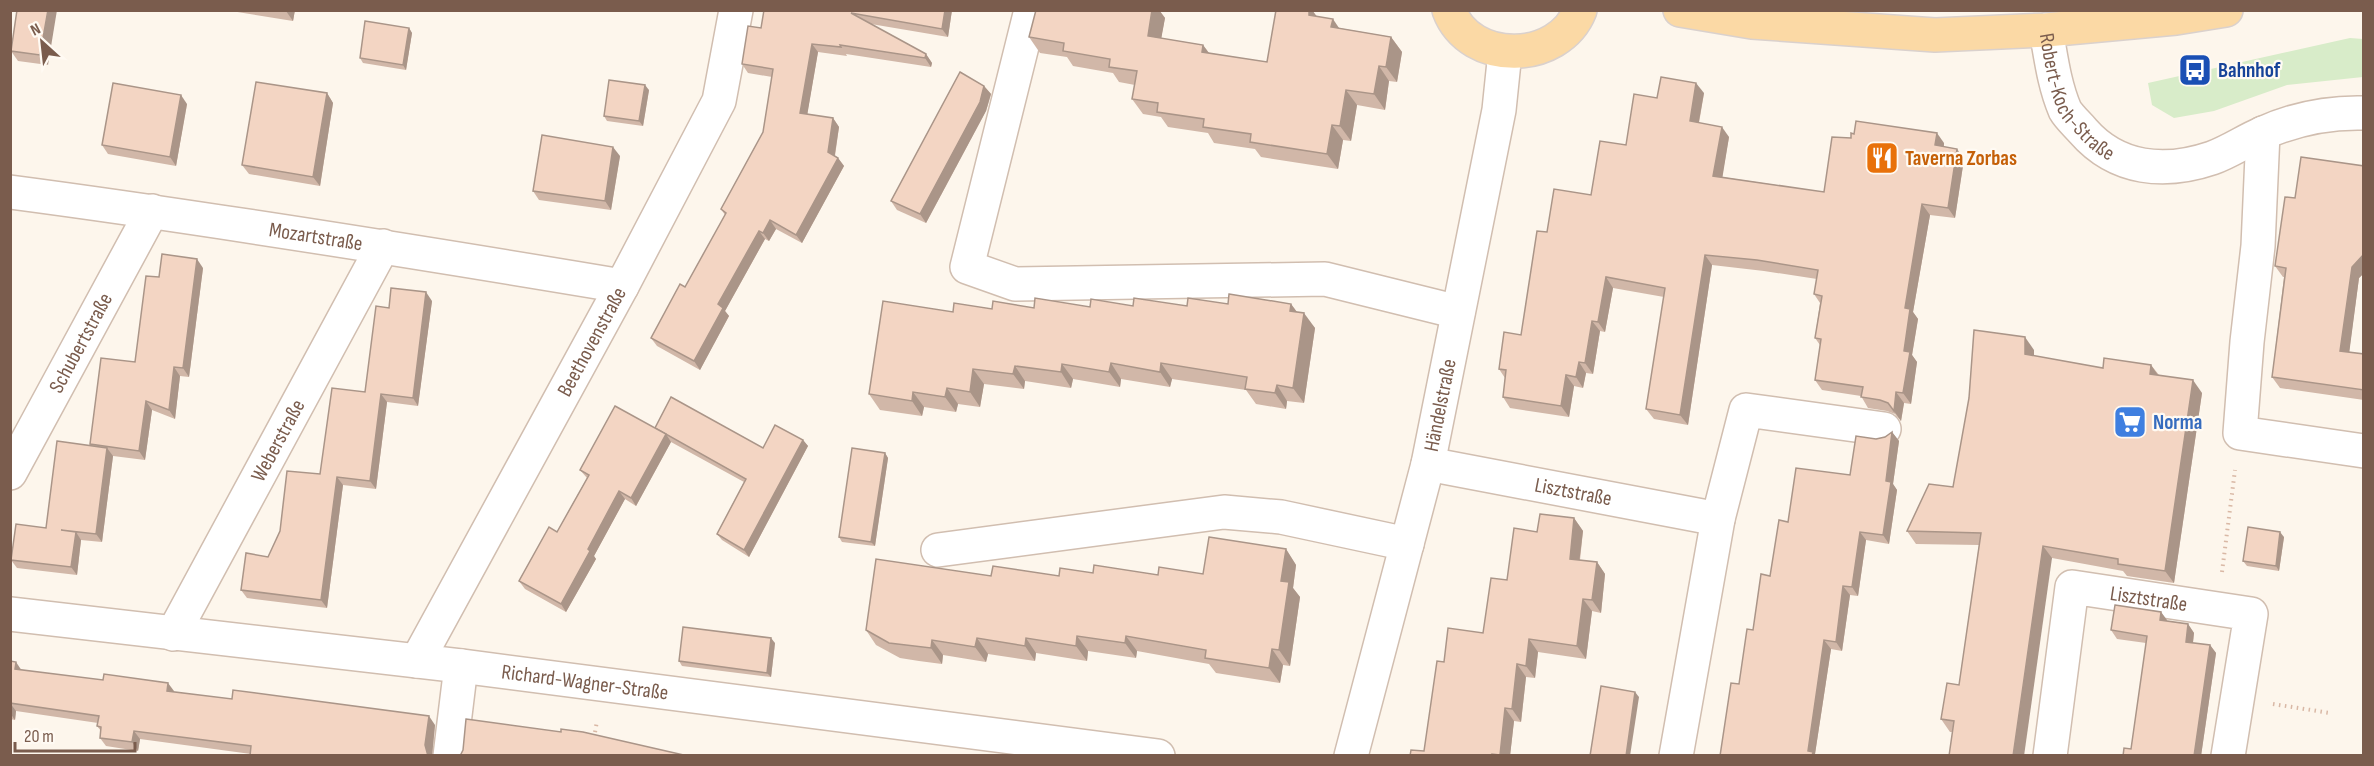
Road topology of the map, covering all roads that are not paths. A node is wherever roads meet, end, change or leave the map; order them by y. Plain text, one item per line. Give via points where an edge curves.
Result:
1 (736, 10) edge
2 (1031, 10) edge
3 (1449, 10) edge
4 (1580, 10) edge
5 (1680, 10) edge
6 (2226, 10) edge
7 (2046, 30) junction
8 (1505, 52) junction
9 (2364, 113) edge
10 (2263, 133) junction
11 (10, 192) edge
12 (152, 211) junction
13 (383, 246) junction
14 (622, 286) junction
15 (1458, 312) junction
16 (1884, 429) dead end
17 (2364, 451) edge
18 (1428, 464) junction
19 (10, 473) edge
20 (1718, 519) junction
21 (1407, 544) junction
22 (938, 550) dead end
23 (10, 614) edge
24 (173, 634) junction
25 (417, 661) junction
26 (461, 666) junction
27 (450, 756) edge
28 (1158, 756) edge
29 (1351, 756) edge
30 (1676, 756) edge
31 (2050, 756) edge
32 (2228, 756) edge

1 - 14 street, Beethovenstraße via 719,101
2 - 15 street via 967,267 1016,284 1325,279
3 - 8 main road via 1465,34 1484,46
4 - 8 main road via 1565,32 1548,45
5 - 7 main road, Robert-Koch-Straße via 1752,22 1924,35
6 - 7 main road
7 - 10 street, Robert-Koch-Straße via 2056,85 2067,112 2090,139 2116,158 2147,166 2180,167 2214,157
8 - 15 street, Händelstraße via 1499,110
9 - 10 street, Robert-Koch-Straße via 2310,117
10 - 17 street via 2258,246 2240,433
11 - 12 street, Mozartstraße
12 - 13 street, Mozartstraße
12 - 19 street, Schubertstraße
13 - 14 street, Mozartstraße
13 - 24 street, Weberstraße
14 - 25 street, Beethovenstraße
15 - 18 street, Händelstraße
16 - 20 street via 1746,410
18 - 20 street, Lisztstraße
18 - 21 street, Händelstraße
20 - 30 street
21 - 22 street via 1281,517 1224,512
21 - 29 street, Händelstraße
23 - 24 street, Richard-Wagner-Straße
24 - 25 street, Richard-Wagner-Straße
25 - 26 street, Richard-Wagner-Straße
26 - 27 street
26 - 28 street, Richard-Wagner-Straße
31 - 32 street, Lisztstraße via 2072,587 2251,614

